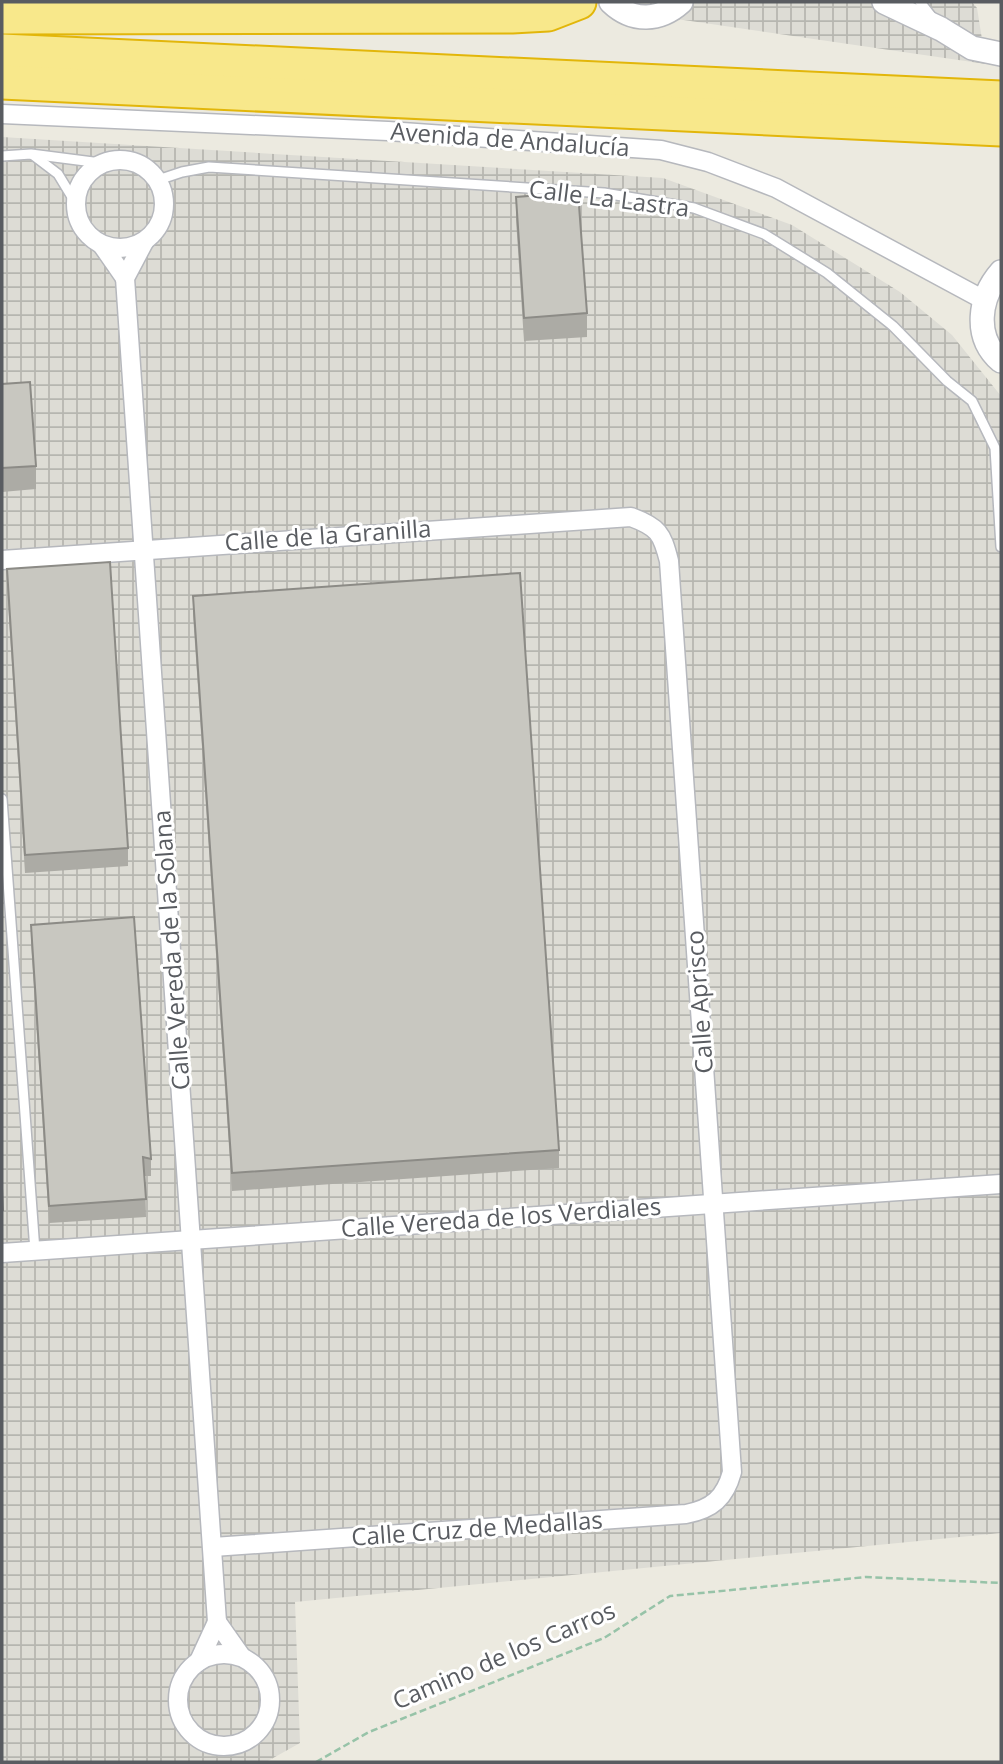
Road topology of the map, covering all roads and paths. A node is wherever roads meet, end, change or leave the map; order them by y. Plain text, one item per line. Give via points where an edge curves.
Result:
1 (579, 2) edge
2 (611, 2) edge
3 (681, 2) edge
4 (884, 2) edge
5 (920, 2) edge
6 (2, 17) edge
7 (941, 29) junction
8 (2, 51) edge
9 (1001, 54) edge
10 (2, 82) edge
11 (1001, 98) edge
12 (2, 114) edge
13 (1001, 129) edge
14 (31, 154) junction
15 (2, 156) edge
16 (101, 163) junction
17 (158, 180) junction
18 (75, 202) junction
19 (144, 242) junction
20 (102, 245) junction
21 (1001, 272) edge
22 (125, 278) junction
23 (984, 300) junction
24 (1001, 361) edge
25 (652, 525) joint
26 (1001, 547) edge
27 (145, 551) junction
28 (2, 560) edge
29 (2, 799) edge
30 (998, 1182) edge
31 (714, 1203) junction
32 (192, 1240) junction
33 (35, 1251) junction
34 (2, 1253) edge
35 (729, 1484) joint
36 (213, 1548) junction
37 (1001, 1583) edge
38 (217, 1622) junction
39 (241, 1656) junction
40 (199, 1661) junction
41 (316, 1762) edge

1 - 6 highway via 548,14 512,16
2 - 3 street via 622,11 647,18
4 - 7 street
5 - 7 lane
7 - 9 street via 972,48
8 - 11 highway
10 - 13 highway
12 - 23 street, Avenida de Andalucía via 388,131 661,150 776,188
14 - 15 lane
14 - 16 lane
14 - 18 lane via 58,174
16 - 17 street via 139,163
16 - 18 street via 82,179
17 - 19 street via 163,193 161,220
17 - 26 lane, Calle La Lastra via 209,167 604,193 694,208 764,234 827,273 894,326 972,401 995,448
18 - 20 street via 82,228
19 - 20 street via 124,248
19 - 22 street
20 - 22 street
21 - 23 street
22 - 27 street, Calle Vereda de la Solana
23 - 24 street via 981,320 986,341
25 - 27 street, Calle de la Granilla via 631,517 607,518
25 - 31 street, Calle Aprisco via 664,542 669,561
27 - 28 street, Calle de la Granilla
27 - 32 street, Calle Vereda de la Solana
29 - 33 lane
30 - 31 street, Calle Vereda de los Verdiales
31 - 32 street, Calle Vereda de los Verdiales
31 - 35 street, Calle Aprisco via 732,1472
32 - 33 street, Calle Vereda de los Verdiales
32 - 36 street, Calle Vereda de la Solana
33 - 34 street, Calle Vereda de los Verdiales
35 - 36 street, Calle Cruz de Medallas via 705,1511 686,1514
36 - 38 street, Calle Vereda de la Solana
37 - 41 path, Camino de los Carros via 866,1577 670,1596 604,1638 369,1732
38 - 39 street
38 - 40 street, Calle Vereda de la Solana
39 - 40 street via 219,1654
39 - 40 street via 264,1676 270,1706 256,1734 228,1746 198,1739 180,1715 180,1685

